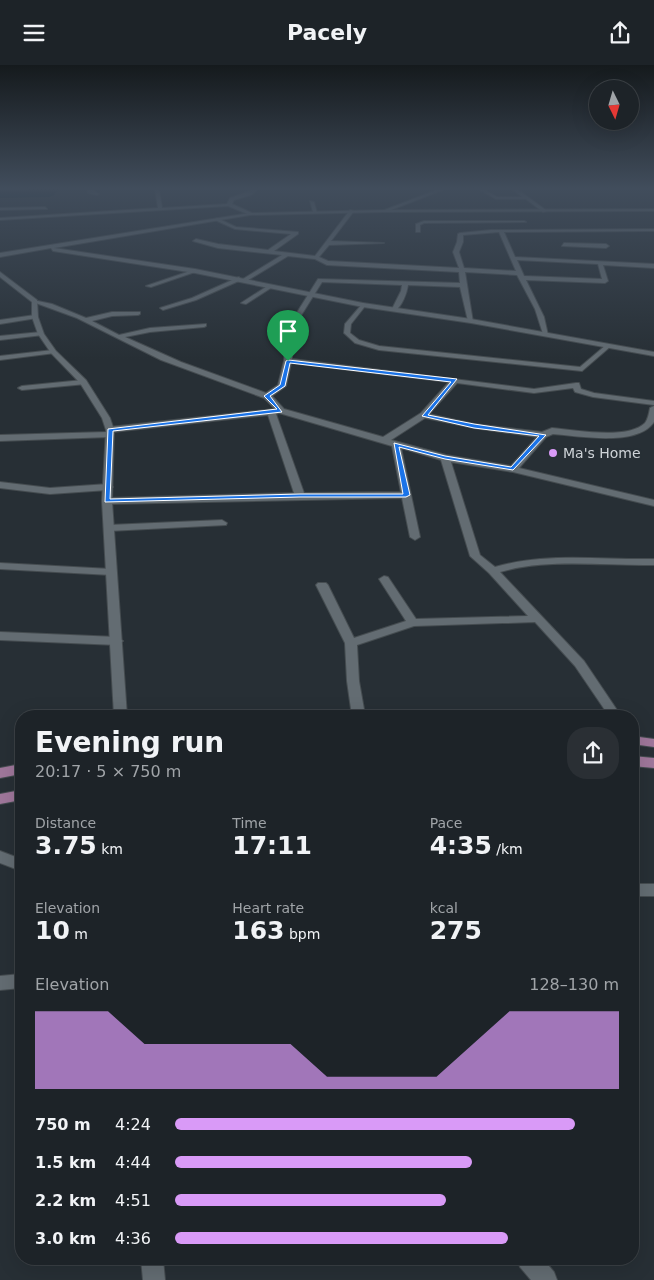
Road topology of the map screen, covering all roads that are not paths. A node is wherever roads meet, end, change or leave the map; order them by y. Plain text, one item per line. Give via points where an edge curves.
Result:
1 (564, 245) edge
2 (50, 246) edge
3 (217, 246) edge
4 (278, 246) edge
5 (326, 246) edge
6 (459, 246) edge
7 (508, 246) edge
8 (593, 246) edge
9 (606, 246) dead end
10 (42, 247) junction
11 (269, 252) junction
12 (0, 255) edge
13 (286, 255) junction
14 (316, 258) junction
15 (514, 258) junction
16 (574, 261) junction
17 (326, 263) junction
18 (600, 263) junction
19 (654, 266) edge
20 (462, 270) junction
21 (195, 271) junction
22 (0, 274) edge
23 (521, 275) junction
24 (242, 279) junction
25 (320, 280) junction
26 (405, 283) junction
27 (463, 285) junction
28 (148, 286) dead end
29 (271, 286) junction
30 (311, 295) junction
31 (35, 301) junction
32 (244, 303) dead end
33 (364, 305) junction
34 (163, 308) dead end
35 (395, 309) junction
36 (138, 313) dead end
37 (35, 317) junction
38 (86, 320) junction
39 (471, 321) junction
40 (0, 322) edge
41 (204, 325) dead end
42 (41, 334) junction
43 (546, 334) junction
44 (0, 337) edge
45 (117, 337) junction
46 (608, 346) junction
47 (53, 352) junction
48 (654, 354) edge
49 (0, 358) edge
50 (288, 361) junction
51 (582, 369) junction
52 (455, 381) junction
53 (83, 382) junction
54 (576, 385) junction
55 (22, 388) dead end
56 (267, 396) junction
57 (654, 403) edge
58 (654, 408) edge
59 (276, 411) junction
60 (424, 415) junction
61 (110, 432) junction
62 (543, 435) junction
63 (0, 438) edge
64 (383, 441) junction
65 (396, 444) junction
66 (445, 458) junction
67 (513, 469) junction
68 (0, 485) edge
69 (108, 487) junction
70 (406, 495) junction
71 (300, 496) junction
72 (107, 501) junction
73 (654, 503) edge
74 (222, 523) dead end
75 (109, 528) junction
76 (415, 537) dead end
77 (654, 562) edge
78 (0, 566) edge
79 (493, 571) junction
80 (111, 573) junction
81 (384, 579) dead end
82 (322, 585) dead end
83 (538, 619) junction
84 (413, 623) junction
85 (0, 635) edge
86 (117, 641) junction
87 (351, 643) junction
88 (121, 710) edge
89 (357, 710) edge
90 (611, 710) edge
91 (639, 741) edge
92 (654, 743) edge
93 (639, 762) edge
94 (654, 763) edge
95 (0, 767) edge
96 (15, 768) edge
97 (15, 770) edge
98 (0, 773) edge
99 (15, 796) edge
100 (1, 799) edge
101 (0, 857) edge
102 (15, 863) edge
103 (639, 890) edge
104 (654, 890) edge
105 (15, 982) edge
106 (0, 983) edge
107 (153, 1265) edge
108 (533, 1265) edge
109 (154, 1280) edge
110 (546, 1280) edge

1 - 16 street
2 - 10 street
3 - 11 street
4 - 11 street
5 - 14 street
6 - 20 street via 456,252
7 - 15 street
8 - 9 street
10 - 12 street
10 - 21 street
11 - 13 street
13 - 14 street
13 - 24 street
14 - 17 street
15 - 16 street
15 - 23 street
16 - 18 street
17 - 20 street
17 - 25 street
18 - 19 street
18 - 23 street via 605,281
20 - 23 street
20 - 27 street
21 - 24 street
21 - 28 street
22 - 31 street
23 - 43 street via 543,319
24 - 29 street
24 - 34 street
25 - 26 street
25 - 30 street
26 - 27 street
26 - 35 street
27 - 39 street
29 - 30 street
29 - 32 street
30 - 33 street
30 - 50 street via 289,330
31 - 37 street
31 - 38 street
33 - 35 street
33 - 51 street via 348,324 347,333 351,338 370,345 396,351
35 - 39 street
36 - 38 street via 108,314
37 - 40 street
37 - 42 street
38 - 45 street
39 - 43 street
41 - 45 street via 155,329
42 - 44 street
42 - 47 street
43 - 46 street
45 - 56 street
46 - 48 street
46 - 51 street
47 - 49 street
47 - 53 street
50 - 52 street
50 - 56 street via 282,386
51 - 54 street
52 - 54 street via 534,391
52 - 60 street
53 - 55 street
53 - 61 street via 106,418
54 - 57 street via 578,390 593,395
56 - 59 street
58 - 62 street via 649,423 631,433 552,431
59 - 61 street
59 - 64 street
59 - 71 street
60 - 62 street via 474,426
60 - 64 street
61 - 63 street
61 - 69 street
62 - 67 street
64 - 65 street
65 - 66 street
65 - 70 street
66 - 67 street
66 - 79 street via 475,555
67 - 73 street
68 - 69 street via 50,491
69 - 72 street
70 - 71 street
70 - 76 street
71 - 72 street
72 - 75 street
74 - 75 street
75 - 80 street
77 - 79 street via 546,561
78 - 80 street
79 - 83 street
80 - 86 street
81 - 84 street
82 - 87 street
83 - 84 street
83 - 90 street via 580,664
84 - 87 street
85 - 86 street
86 - 88 street
87 - 89 street
91 - 92 main road
93 - 94 main road
95 - 96 main road
97 - 98 main road
99 - 100 main road
101 - 102 street
103 - 104 street
105 - 106 street
107 - 109 street
108 - 110 street

